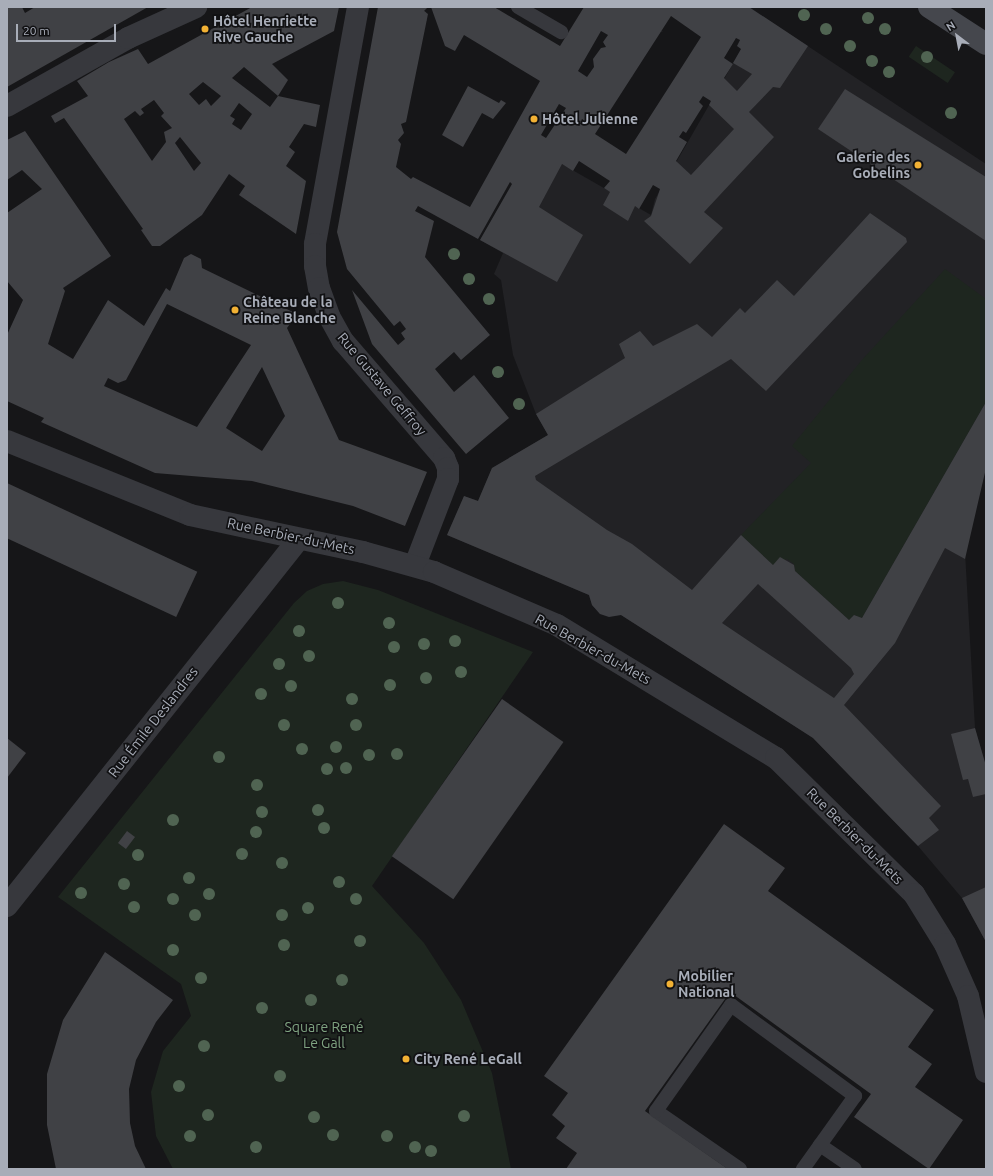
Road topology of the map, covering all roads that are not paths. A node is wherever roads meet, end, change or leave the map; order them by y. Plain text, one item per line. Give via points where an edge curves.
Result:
1 (196, 7) edge
2 (358, 7) edge
3 (518, 7) edge
4 (929, 7) edge
5 (562, 32) dead end
6 (986, 44) edge
7 (7, 106) edge
8 (7, 441) edge
9 (299, 539) junction
10 (415, 565) junction
11 (7, 906) edge
12 (986, 1072) edge
13 (820, 1145) junction
14 (740, 1169) edge
15 (803, 1169) edge
16 (855, 1169) edge

1 - 7 street via 128,38
2 - 10 street, Rue Gustave Geffroy via 315,244 315,266 319,288 329,316 343,341 444,458 448,468 448,479
3 - 5 lane
4 - 6 main road
8 - 9 street, Rue Berbier-du-Mets via 190,515
9 - 10 street, Rue Berbier-du-Mets
9 - 11 street, Rue Émile Deslandres
10 - 12 street, Rue Berbier-du-Mets via 557,625 776,758 914,894 945,944 968,996
13 - 14 lane via 855,1096 731,1005 656,1111
13 - 15 lane
13 - 16 lane

